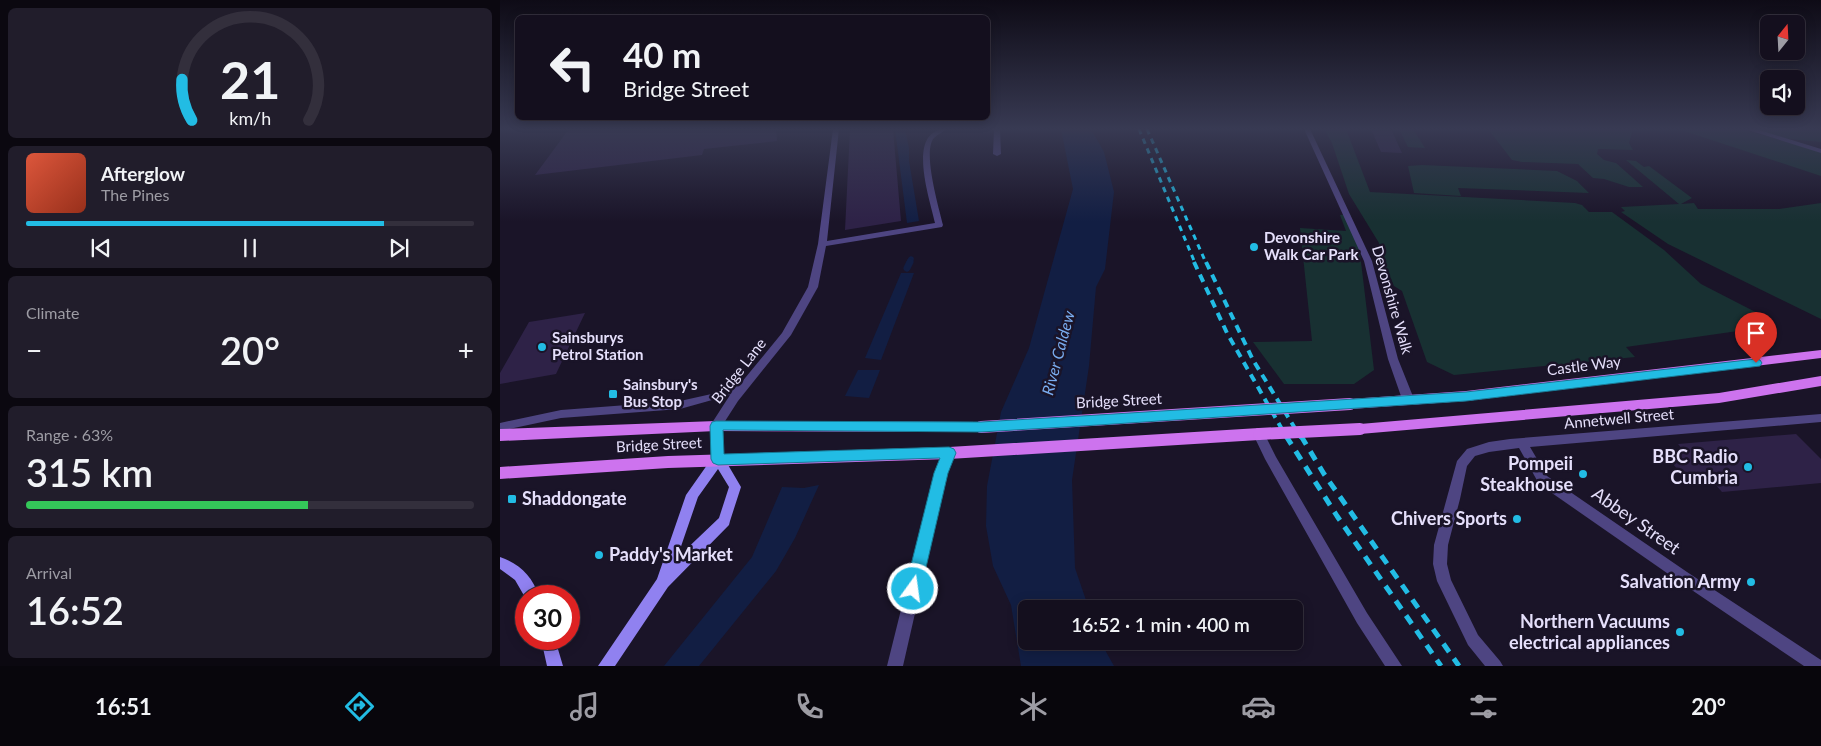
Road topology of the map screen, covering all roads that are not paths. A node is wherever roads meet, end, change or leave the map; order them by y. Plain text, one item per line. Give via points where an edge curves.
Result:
1 (832, 160) edge
2 (927, 160) edge
3 (1323, 160) edge
4 (822, 244) junction
5 (1821, 354) edge
6 (1821, 382) edge
7 (744, 385) junction
8 (1408, 399) junction
9 (1350, 404) joint
10 (1821, 418) edge
11 (716, 426) junction
12 (500, 427) edge
13 (1259, 434) junction
14 (500, 435) edge
15 (1522, 443) junction
16 (949, 453) junction
17 (718, 459) junction
18 (500, 473) edge
19 (500, 563) edge
20 (663, 582) junction
21 (527, 585) edge
22 (551, 650) edge
23 (555, 666) edge
24 (606, 666) edge
25 (895, 666) edge
26 (1394, 666) edge
27 (1495, 666) edge
28 (1817, 666) edge

1 - 4 street, Bridge Lane
2 - 4 street via 939,225
3 - 8 street, Devonshire Walk via 1368,261 1393,359
4 - 7 street, Bridge Lane via 813,288 786,335
5 - 8 main road, Castle Way via 1466,396
6 - 13 main road, Bridge Street, bridge via 1719,398 1360,429
7 - 11 street, Bridge Lane
7 - 12 street via 718,396 680,405 561,414
8 - 9 main road, Castle Way
9 - 11 main road, Bridge Street, bridge via 981,427
10 - 15 street, Annetwell Street
11 - 14 main road, Bridge Street
11 - 17 main road
13 - 16 main road, Bridge Street
13 - 26 street via 1270,459 1362,618
15 - 27 street, Annetwell Street via 1471,452 1461,464 1441,545 1440,564 1444,581 1473,640
15 - 28 street, Abbey Street via 1544,480
16 - 17 main road, Bridge Street
16 - 25 street via 941,473
17 - 18 main road, Bridge Street
17 - 20 main road via 692,495
17 - 20 main road via 735,487 724,521
19 - 21 main road via 511,567
20 - 24 main road
22 - 23 main road

